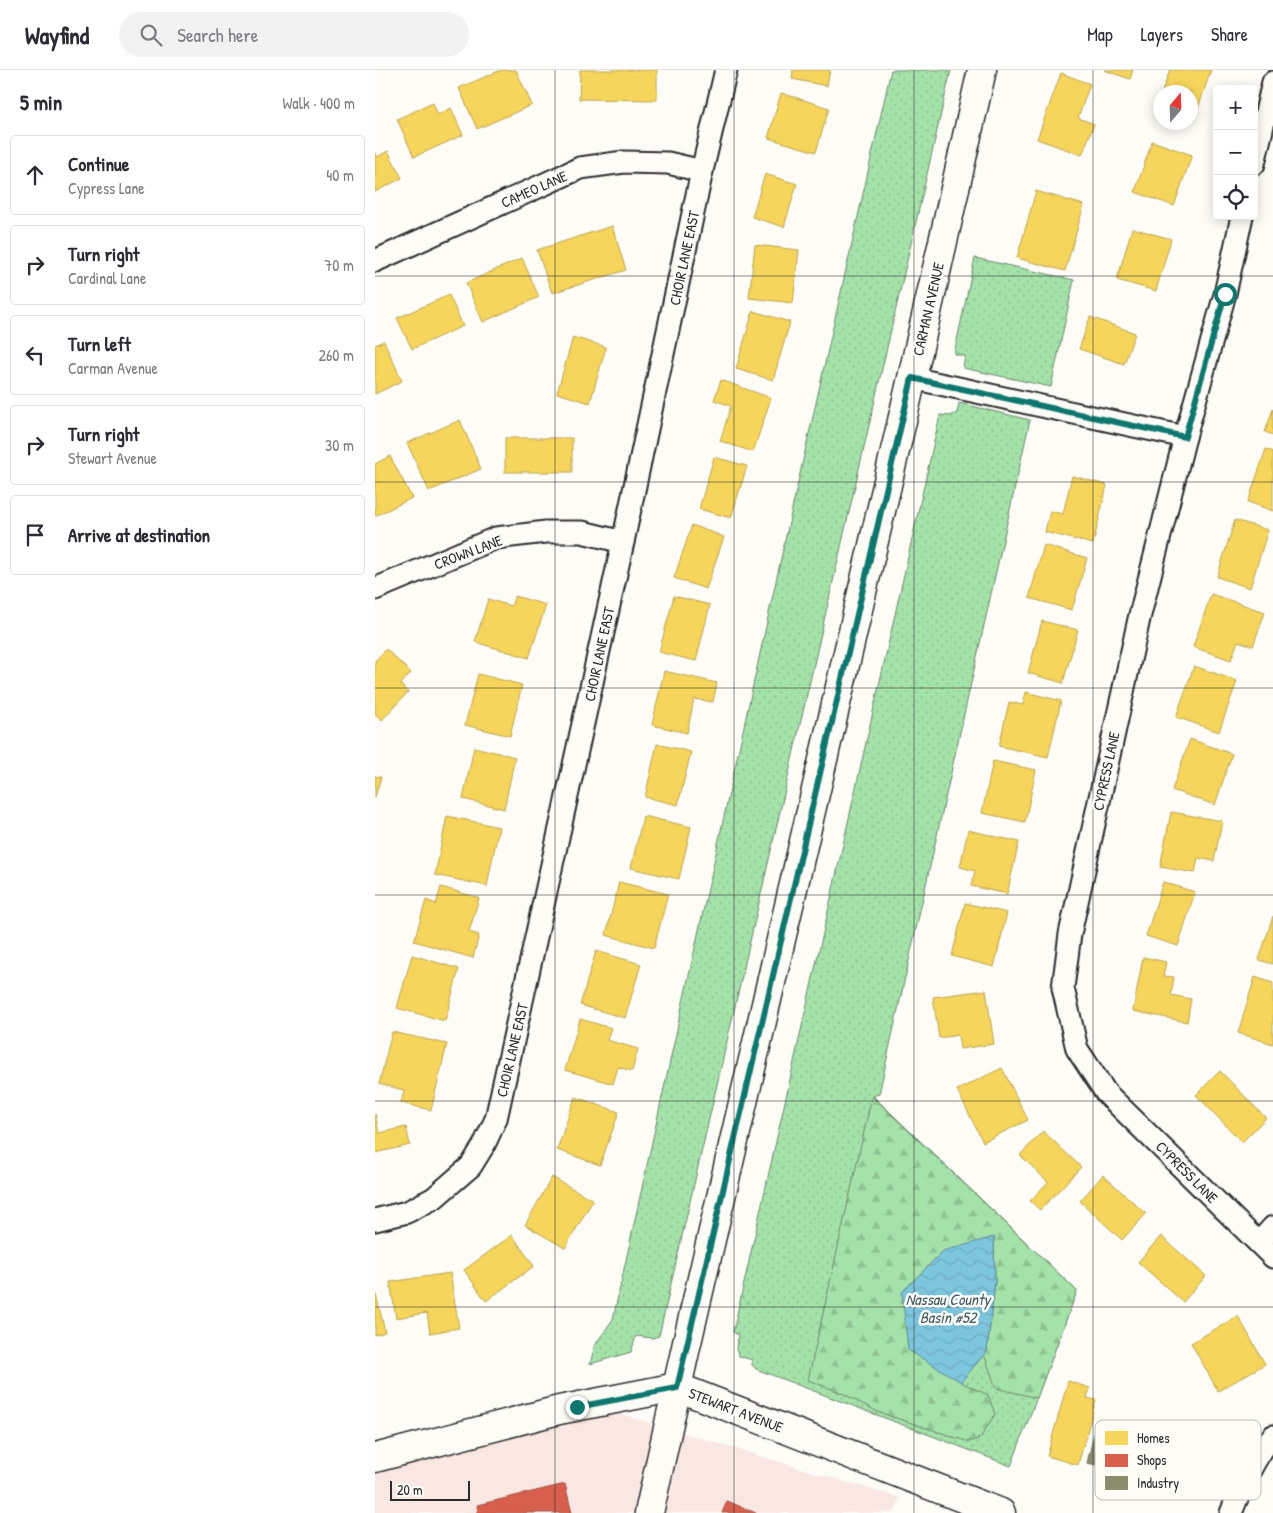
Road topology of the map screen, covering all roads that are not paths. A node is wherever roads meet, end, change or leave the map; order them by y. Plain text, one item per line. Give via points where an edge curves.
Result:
1 (726, 70) edge
2 (982, 70) edge
3 (1273, 82) edge
4 (1261, 158) edge
5 (702, 170) junction
6 (1241, 220) edge
7 (375, 261) edge
8 (912, 378) junction
9 (1185, 437) junction
10 (623, 542) junction
11 (375, 589) edge
12 (375, 1220) edge
13 (1273, 1227) edge
14 (1266, 1250) edge
15 (677, 1388) junction
16 (1273, 1436) edge
17 (1261, 1452) edge
18 (375, 1458) edge
19 (1237, 1500) edge
20 (649, 1513) edge
21 (1001, 1513) edge
22 (1231, 1513) edge

1 - 5 street, CHOIR LANE EAST
2 - 8 main road, CARMAN AVENUE
3 - 4 street
5 - 7 street, CAMEO LANE via 668,163 624,162 580,168
5 - 10 street, CHOIR LANE EAST
6 - 9 street, CYPRESS LANE via 1225,294
8 - 9 street
8 - 15 main road, CARMAN AVENUE
9 - 14 street, CYPRESS LANE via 1139,619 1070,934 1063,988 1077,1049 1106,1093
10 - 11 street, CROWN LANE via 582,532 546,532 496,538
10 - 12 street, CHOIR LANE EAST via 496,1119 471,1166 434,1198 407,1212
13 - 14 street
15 - 18 main road, STEWART AVENUE via 559,1410
15 - 20 main road, CARMAN AVENUE
15 - 21 main road, STEWART AVENUE
16 - 17 street
19 - 22 street

